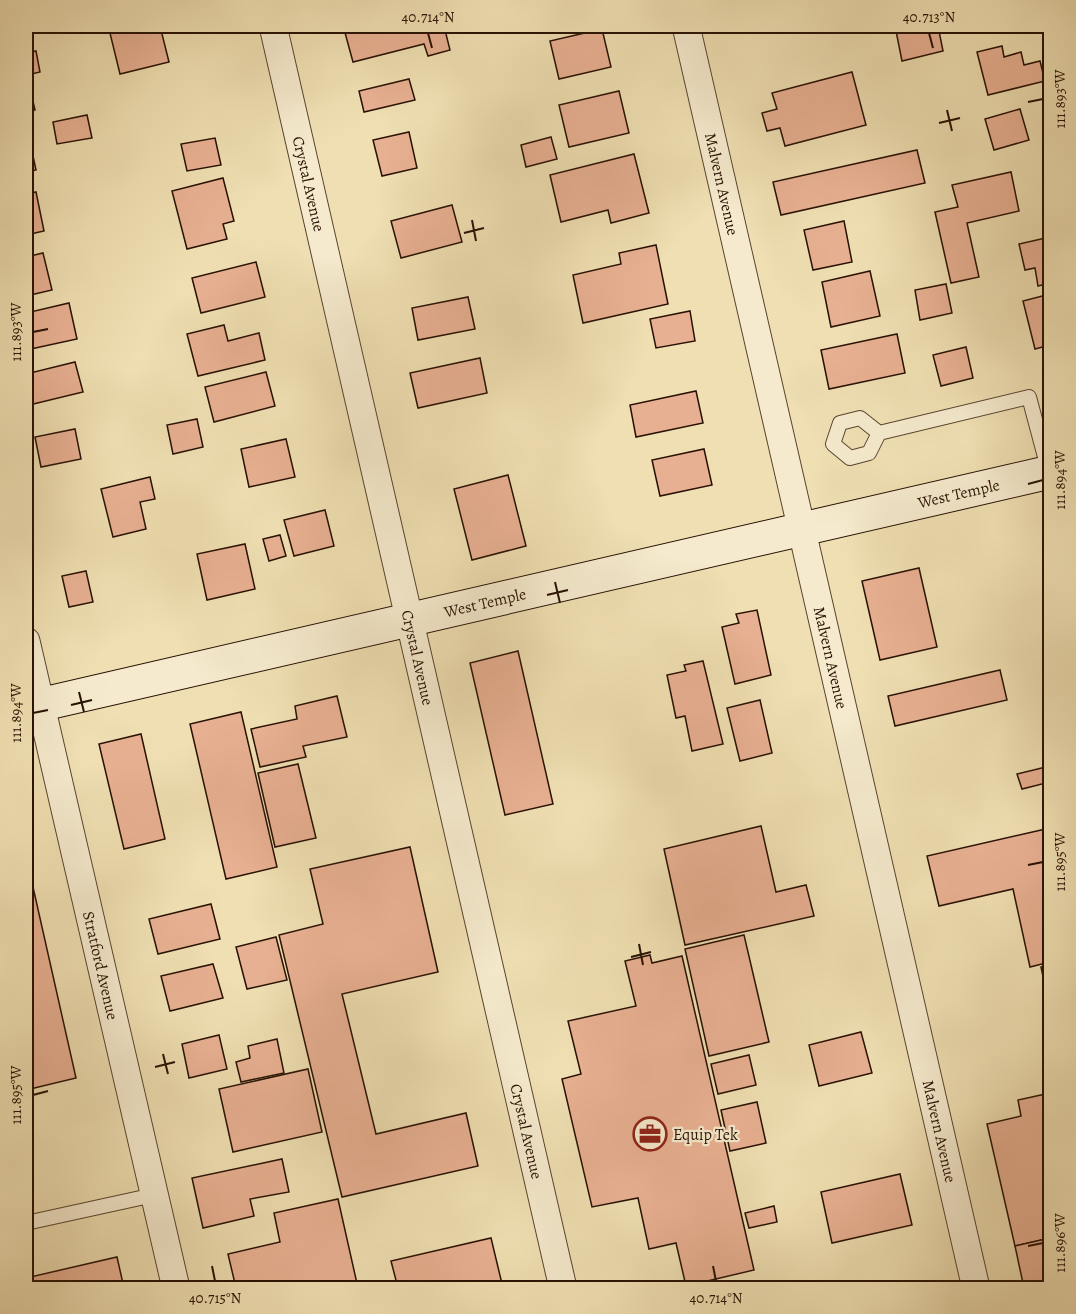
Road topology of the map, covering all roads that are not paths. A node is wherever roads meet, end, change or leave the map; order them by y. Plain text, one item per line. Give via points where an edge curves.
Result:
1 (273, 26) edge
2 (686, 26) edge
3 (879, 433) dead end
4 (1050, 472) edge
5 (801, 530) junction
6 (410, 620) junction
7 (26, 641) edge
8 (33, 706) edge
9 (154, 1195) junction
10 (26, 1223) edge
11 (176, 1288) edge
12 (563, 1288) edge
13 (976, 1288) edge

1 - 6 street, Crystal Avenue
2 - 5 street, Malvern Avenue
3 - 4 lane via 1029,396
4 - 5 street, West Temple
5 - 6 street, West Temple
5 - 13 street, Malvern Avenue
6 - 8 street, West Temple
6 - 12 street, Crystal Avenue
7 - 8 street, Stratford Avenue
8 - 9 street, Stratford Avenue
9 - 10 lane
9 - 11 street, Stratford Avenue

